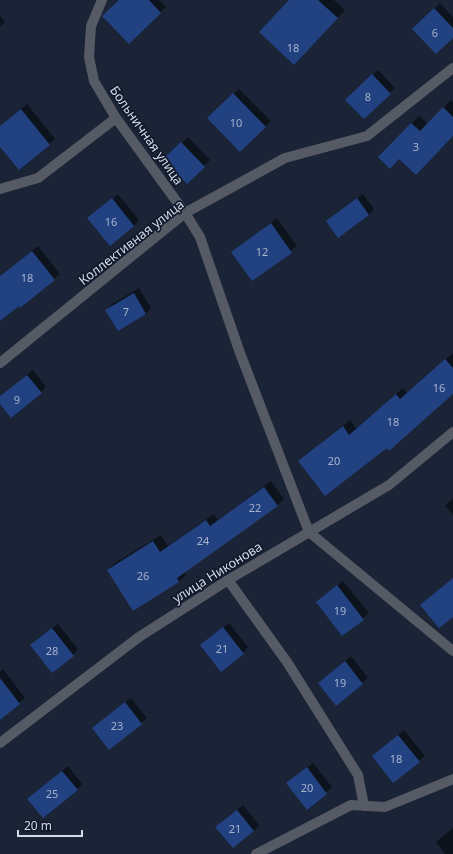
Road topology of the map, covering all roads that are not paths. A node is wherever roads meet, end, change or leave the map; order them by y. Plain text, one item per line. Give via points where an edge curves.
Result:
1 (102, 0) edge
2 (453, 68) edge
3 (116, 118) junction
4 (0, 189) edge
5 (185, 213) junction
6 (0, 363) edge
7 (453, 432) edge
8 (309, 532) junction
9 (228, 580) junction
10 (453, 651) edge
11 (0, 743) edge
12 (453, 779) edge
13 (364, 806) junction
14 (256, 854) edge

1 - 3 street, Больничная улица via 91,26 88,57 94,81
2 - 5 street, Коллективная улица via 367,136 285,158
3 - 4 street via 38,178
3 - 5 street, Больничная улица
5 - 6 street, Коллективная улица
5 - 8 street, Больничная улица via 200,237 240,353
7 - 8 street, улица Никонова via 389,485
8 - 9 street, улица Никонова
8 - 10 street
9 - 11 street, улица Никонова via 139,637
9 - 13 street via 287,662 358,775
12 - 13 street via 385,807
13 - 14 street via 351,805

